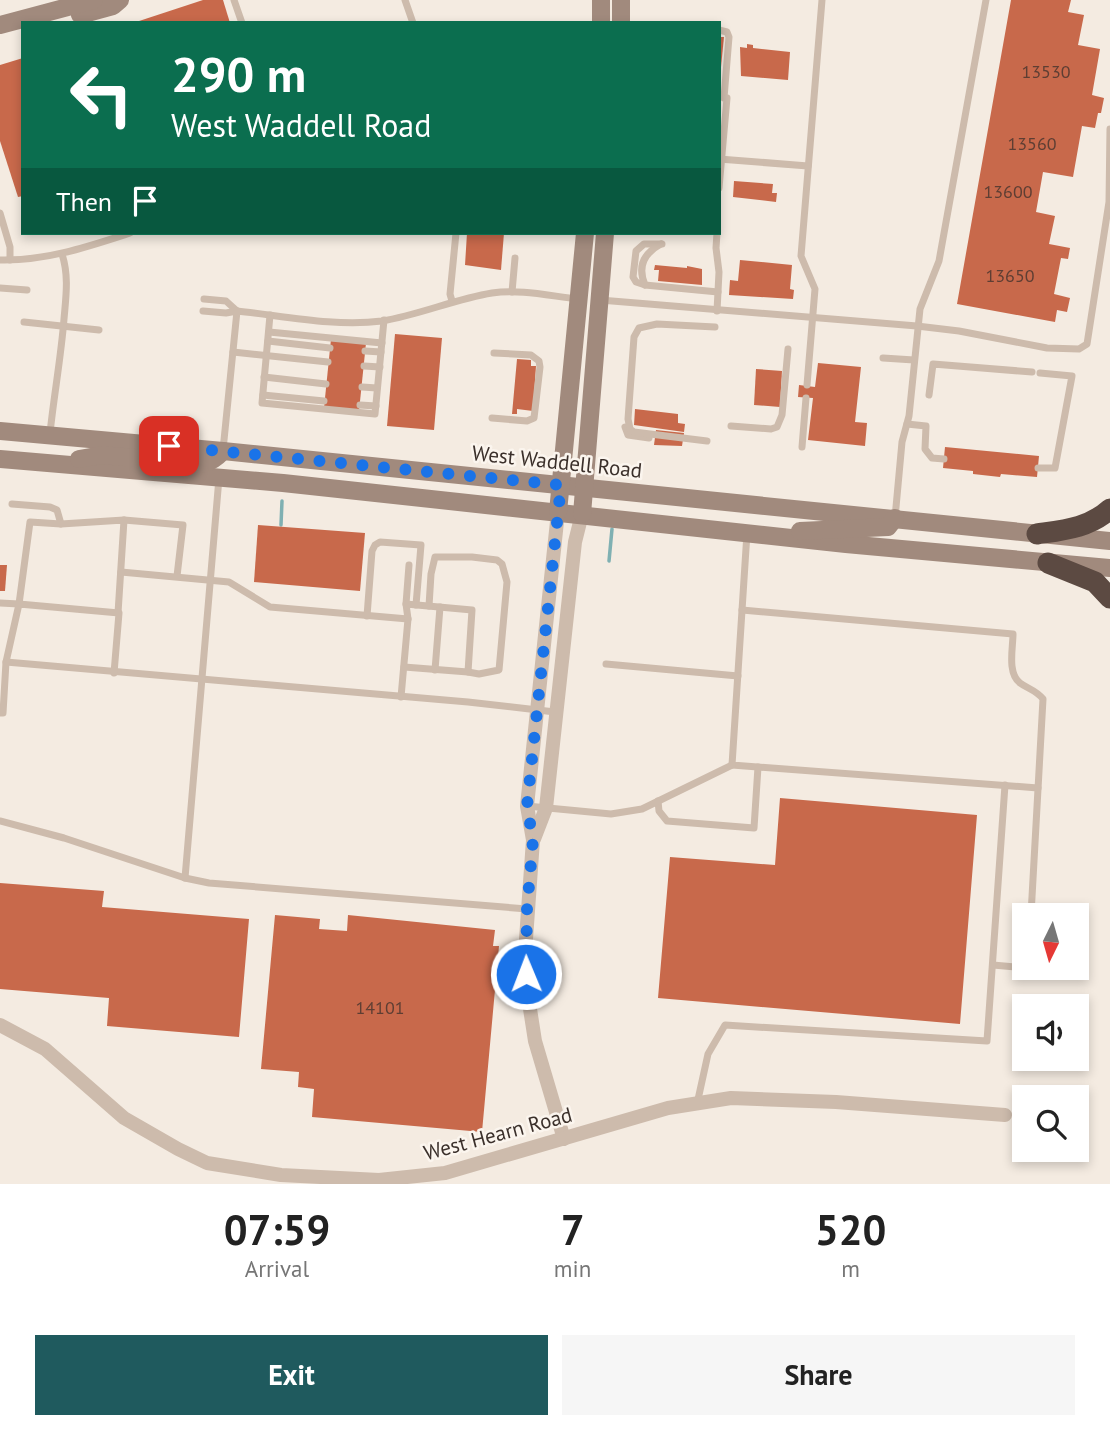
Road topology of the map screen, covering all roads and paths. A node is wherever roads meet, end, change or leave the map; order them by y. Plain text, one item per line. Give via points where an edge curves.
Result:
1 (94, 0) edge
2 (120, 0) edge
3 (234, 0) edge
4 (405, 0) edge
5 (601, 0) edge
6 (621, 0) edge
7 (822, 0) edge
8 (986, 0) edge
9 (60, 21) edge
10 (241, 21) edge
11 (411, 21) edge
12 (601, 21) edge
13 (621, 21) edge
14 (0, 25) edge
15 (721, 30) edge
16 (21, 32) edge
17 (0, 37) edge
18 (1110, 129) edge
19 (721, 149) edge
20 (721, 159) edge
21 (808, 166) junction
22 (0, 214) edge
23 (124, 235) edge
24 (456, 235) edge
25 (584, 235) edge
26 (604, 235) edge
27 (717, 235) edge
28 (662, 244) dead end
29 (62, 254) junction
30 (515, 258) dead end
31 (0, 260) edge
32 (10, 260) junction
33 (0, 288) edge
34 (27, 290) dead end
35 (512, 292) junction
36 (718, 292) junction
37 (204, 299) dead end
38 (579, 299) junction
39 (599, 300) junction
40 (452, 301) junction
41 (203, 311) dead end
42 (237, 311) junction
43 (717, 311) junction
44 (270, 315) junction
45 (814, 317) junction
46 (384, 320) junction
47 (24, 322) dead end
48 (63, 325) junction
49 (917, 326) junction
50 (715, 327) dead end
51 (99, 330) dead end
52 (269, 331) junction
53 (268, 341) junction
54 (382, 343) junction
55 (330, 348) dead end
56 (788, 349) dead end
57 (365, 351) dead end
58 (233, 352) junction
59 (381, 352) junction
60 (494, 352) dead end
61 (266, 355) junction
62 (883, 358) dead end
63 (914, 360) junction
64 (328, 362) dead end
65 (364, 366) dead end
66 (380, 367) junction
67 (264, 377) junction
68 (326, 384) dead end
69 (807, 384) dead end
70 (362, 387) dead end
71 (377, 388) junction
72 (262, 395) junction
73 (929, 395) dead end
74 (806, 398) dead end
75 (324, 401) dead end
76 (360, 405) dead end
77 (376, 406) junction
78 (492, 418) dead end
79 (907, 424) junction
80 (732, 426) dead end
81 (0, 431) edge
82 (50, 436) junction
83 (707, 440) dead end
84 (803, 447) dead end
85 (223, 451) junction
86 (0, 459) edge
87 (944, 459) dead end
88 (55, 464) junction
89 (1038, 468) dead end
90 (219, 478) junction
91 (561, 485) junction
92 (584, 487) junction
93 (12, 504) dead end
94 (1110, 509) edge
95 (558, 512) junction
96 (582, 514) junction
97 (895, 518) junction
98 (124, 520) junction
99 (61, 524) junction
100 (754, 534) junction
101 (1037, 534) junction
102 (1110, 541) edge
103 (1048, 563) junction
104 (410, 565) dead end
105 (1110, 568) edge
106 (121, 572) junction
107 (177, 576) junction
108 (210, 579) junction
109 (1110, 598) edge
110 (0, 603) edge
111 (19, 604) junction
112 (406, 604) junction
113 (416, 605) junction
114 (429, 606) junction
115 (440, 607) junction
116 (742, 610) junction
117 (118, 613) junction
118 (367, 616) junction
119 (408, 619) junction
120 (6, 662) junction
121 (606, 664) dead end
122 (404, 667) junction
123 (435, 670) junction
124 (468, 672) junction
125 (114, 673) junction
126 (738, 676) junction
127 (203, 680) junction
128 (401, 696) junction
129 (537, 710) junction
130 (555, 712) junction
131 (0, 713) edge
132 (732, 765) junction
133 (758, 767) junction
134 (1004, 785) junction
135 (1038, 788) junction
136 (658, 801) junction
137 (527, 806) junction
138 (546, 808) junction
139 (0, 821) edge
140 (533, 840) junction
141 (185, 878) junction
142 (1032, 903) edge
143 (527, 909) junction
144 (993, 965) junction
145 (1012, 967) edge
146 (0, 1025) edge
147 (697, 1104) junction
148 (1004, 1115) dead end
149 (564, 1139) junction

1 - 14 main road
2 - 9 main road
3 - 10 lane
4 - 11 lane
5 - 12 main road
6 - 13 main road
7 - 21 lane
8 - 49 lane via 939,261
15 - 19 lane via 729,37
16 - 17 main road
18 - 49 lane via 1109,202 1087,344 1079,349 1047,348
20 - 21 lane
21 - 45 lane via 802,256 815,289
22 - 32 lane
23 - 29 lane
24 - 40 lane
25 - 38 main road
26 - 39 main road
27 - 36 lane
28 - 36 lane via 645,244 634,254 636,282
29 - 32 lane
29 - 48 lane via 68,273
30 - 35 lane
31 - 32 lane
33 - 34 lane
35 - 38 lane
35 - 40 lane
36 - 43 lane
37 - 42 lane via 226,301
38 - 91 main road
39 - 43 lane
39 - 92 main road
40 - 46 lane
41 - 42 lane
42 - 44 lane
42 - 58 lane
43 - 45 lane
44 - 46 lane
44 - 52 lane
45 - 49 lane
45 - 69 lane
46 - 54 lane
47 - 48 lane
48 - 51 lane
48 - 82 lane
49 - 63 lane
50 - 83 lane via 649,325 635,331 628,419 634,432
52 - 53 lane
52 - 54 lane
53 - 55 lane
53 - 61 lane
54 - 59 lane
56 - 80 lane via 777,426
57 - 59 lane
58 - 61 lane
58 - 85 lane
59 - 66 lane
60 - 78 lane via 531,355 540,367 534,418
61 - 64 lane
61 - 67 lane
62 - 63 lane
63 - 79 lane
65 - 66 lane
66 - 71 lane
67 - 68 lane
67 - 72 lane
70 - 71 lane
71 - 77 lane
72 - 75 lane
72 - 77 lane via 262,403 375,414
73 - 89 lane via 933,364 1072,376 1055,468
74 - 84 lane
76 - 77 lane
79 - 87 lane via 926,426 925,449 932,458
79 - 97 lane
81 - 82 main road, West Waddell Road
82 - 85 main road, West Waddell Road
85 - 88 main road via 207,464 102,455
85 - 91 main road, West Waddell Road
86 - 88 main road
88 - 90 main road
90 - 95 main road
90 - 108 lane
91 - 92 main road, West Waddell Road
91 - 95 main road
92 - 96 main road
92 - 97 main road, West Waddell Road
93 - 99 lane via 50,507 57,510
94 - 101 highway via 1077,528
95 - 96 main road
95 - 129 street
96 - 100 main road
96 - 130 street
97 - 100 main road via 888,527 877,529
97 - 101 main road, West Waddell Road
98 - 99 lane
98 - 106 lane
98 - 107 lane via 183,525
99 - 111 lane via 30,522
100 - 103 main road
100 - 116 lane
101 - 102 main road, West Waddell Road
103 - 105 main road
103 - 109 highway via 1095,582
104 - 112 lane
106 - 107 lane
106 - 117 lane
107 - 108 lane
108 - 118 lane via 240,587 270,607
108 - 127 lane
110 - 111 lane
111 - 117 lane
111 - 120 lane
112 - 113 lane
112 - 119 lane
113 - 114 lane
113 - 118 lane via 421,545 380,542 372,551
114 - 115 lane
114 - 124 lane via 435,557 497,559 502,564 508,582 499,670
115 - 123 lane
115 - 124 lane via 472,610
116 - 126 lane
116 - 135 lane via 1013,634 1013,672 1018,682 1043,699
117 - 125 lane
118 - 119 lane
119 - 122 lane
120 - 125 lane
120 - 131 lane
121 - 126 lane
122 - 123 lane
122 - 128 lane
123 - 124 lane
125 - 127 lane
126 - 132 lane
127 - 128 lane
127 - 141 lane
128 - 129 lane
129 - 130 lane
129 - 137 street
130 - 138 street
132 - 133 lane
132 - 136 lane
133 - 134 lane
133 - 136 lane via 754,828 667,821
134 - 135 lane
134 - 144 lane
135 - 142 lane
136 - 138 lane via 611,814
137 - 138 lane
137 - 140 street
138 - 140 street
139 - 141 lane
140 - 143 street
141 - 143 lane
143 - 149 street via 525,953 531,1018
144 - 145 lane
144 - 147 lane via 987,1041 725,1025 708,1054
146 - 149 street, West Hearn Road via 45,1049 124,1118 207,1163 281,1175 379,1180 446,1173
147 - 148 street, West Hearn Road via 732,1098
147 - 149 street, West Hearn Road via 668,1108

